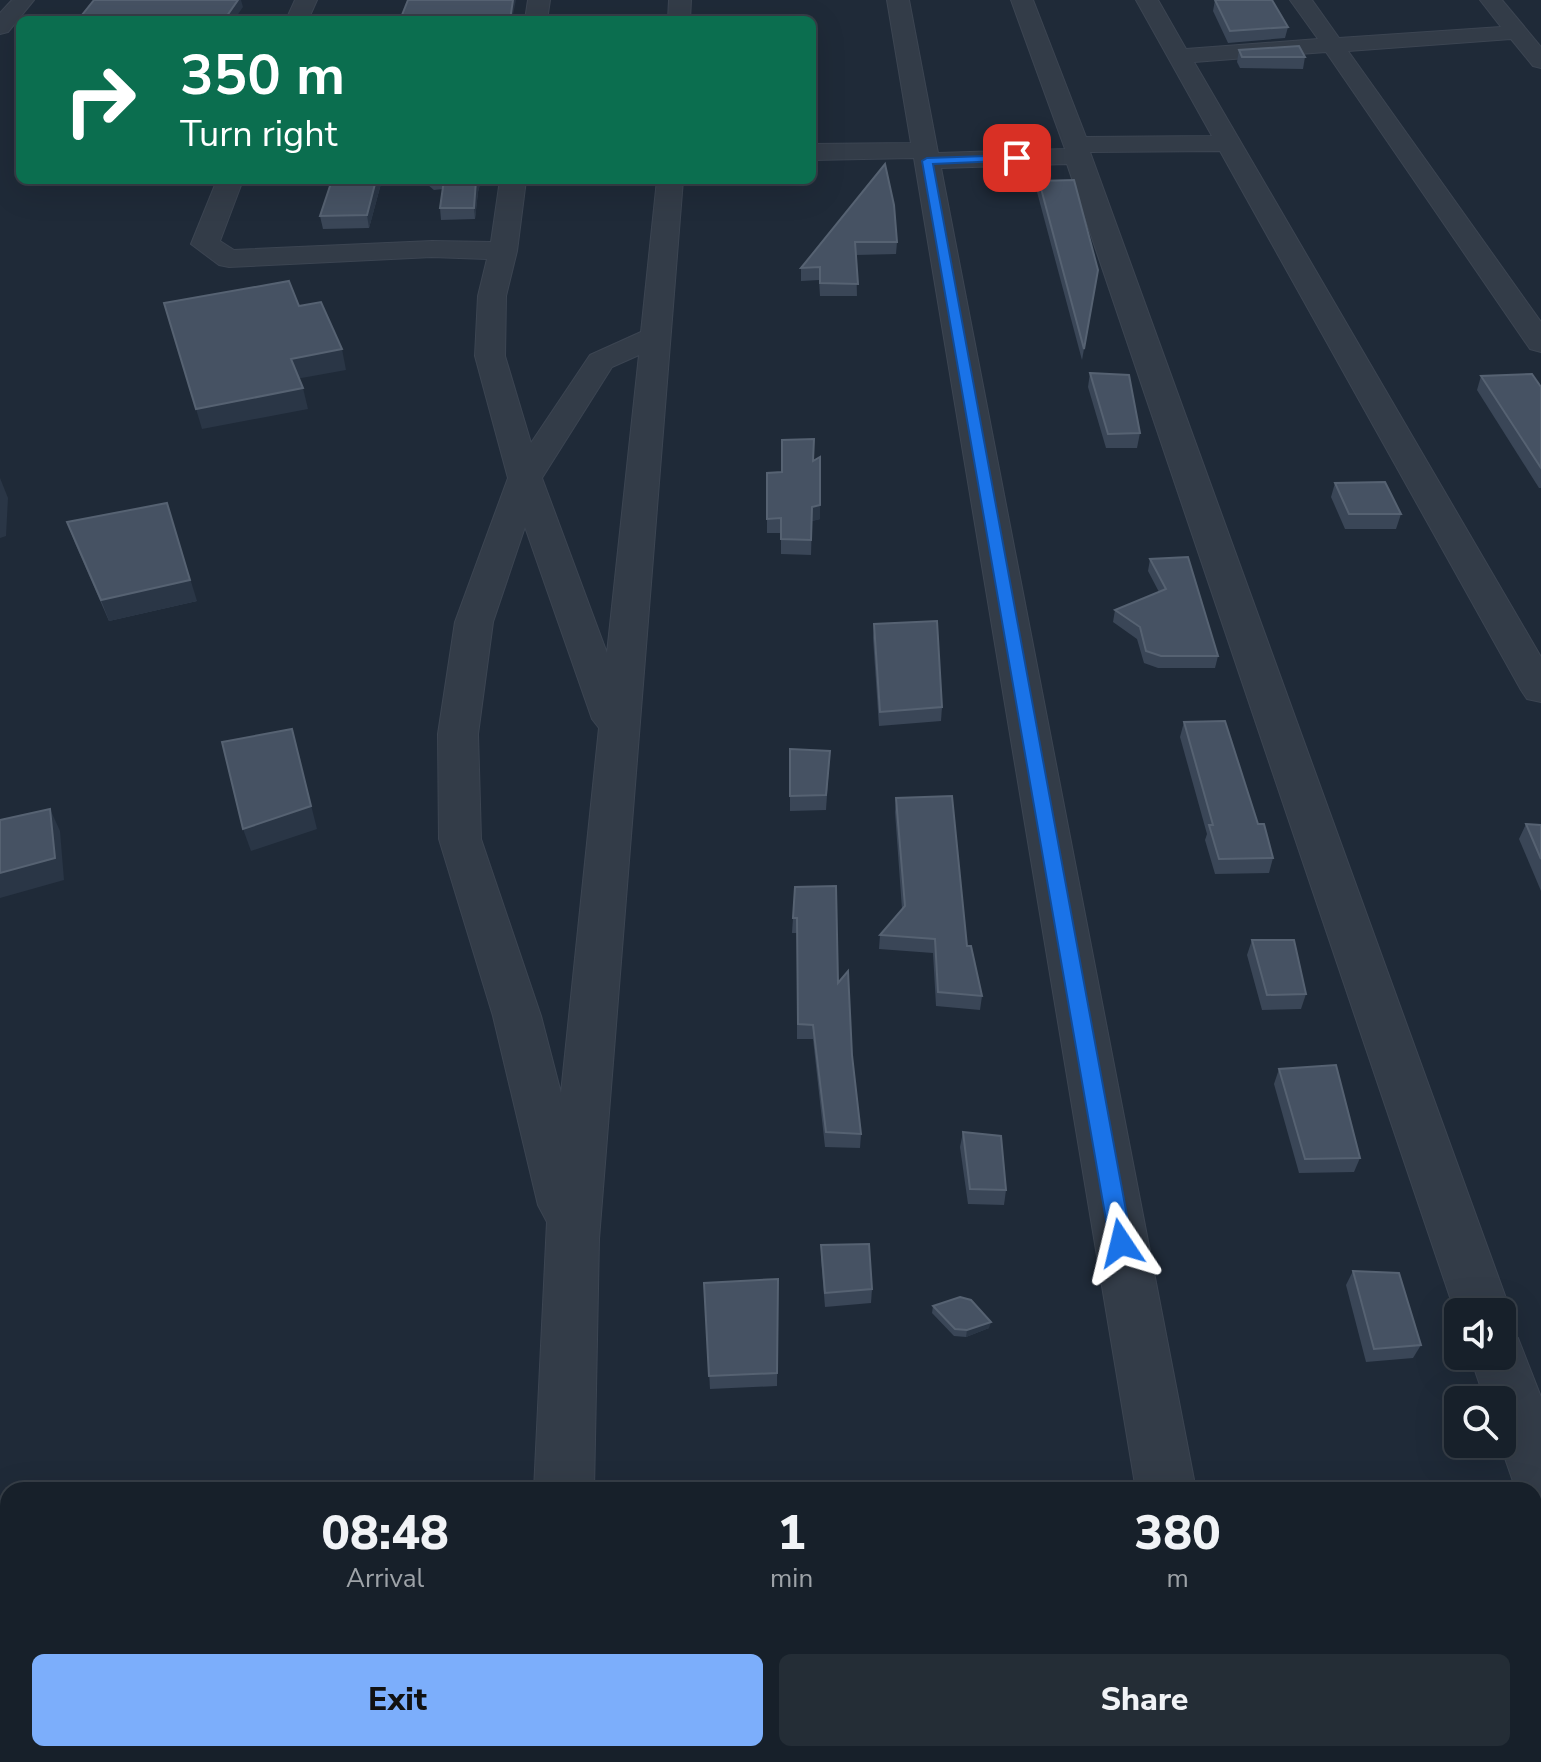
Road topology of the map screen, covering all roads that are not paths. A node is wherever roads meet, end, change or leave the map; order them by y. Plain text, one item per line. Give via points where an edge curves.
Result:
1 (23, 0) edge
2 (898, 0) edge
3 (1022, 0) edge
4 (1147, 0) edge
5 (1301, 0) edge
6 (1491, 0) edge
7 (1541, 22) edge
8 (0, 27) edge
9 (1514, 28) junction
10 (1333, 46) junction
11 (1179, 56) junction
12 (1541, 61) edge
13 (1229, 143) junction
14 (1077, 151) junction
15 (816, 152) edge
16 (926, 155) junction
17 (228, 184) edge
18 (512, 184) edge
19 (670, 184) edge
20 (503, 251) junction
21 (655, 337) junction
22 (1541, 343) edge
23 (525, 478) junction
24 (1541, 690) edge
25 (617, 733) junction
26 (572, 1239) junction
27 (1478, 1298) edge
28 (1503, 1370) edge
29 (1541, 1478) edge
30 (564, 1482) edge
31 (1165, 1482) edge

1 - 8 street
2 - 16 street
3 - 14 street
4 - 11 street
5 - 10 street
6 - 9 street
7 - 9 street
9 - 10 street
9 - 12 street
10 - 11 street
10 - 22 street
11 - 13 street
13 - 14 street
13 - 24 street
14 - 16 street
14 - 27 street
15 - 16 street
16 - 31 street
17 - 20 street via 205,244 229,259 432,249
18 - 20 street
19 - 21 street
20 - 23 street via 492,296 490,356
21 - 23 street via 601,361
21 - 25 street
23 - 25 street
23 - 26 street via 474,622 458,734 460,839 517,1016
25 - 26 street
26 - 30 street
28 - 29 street

